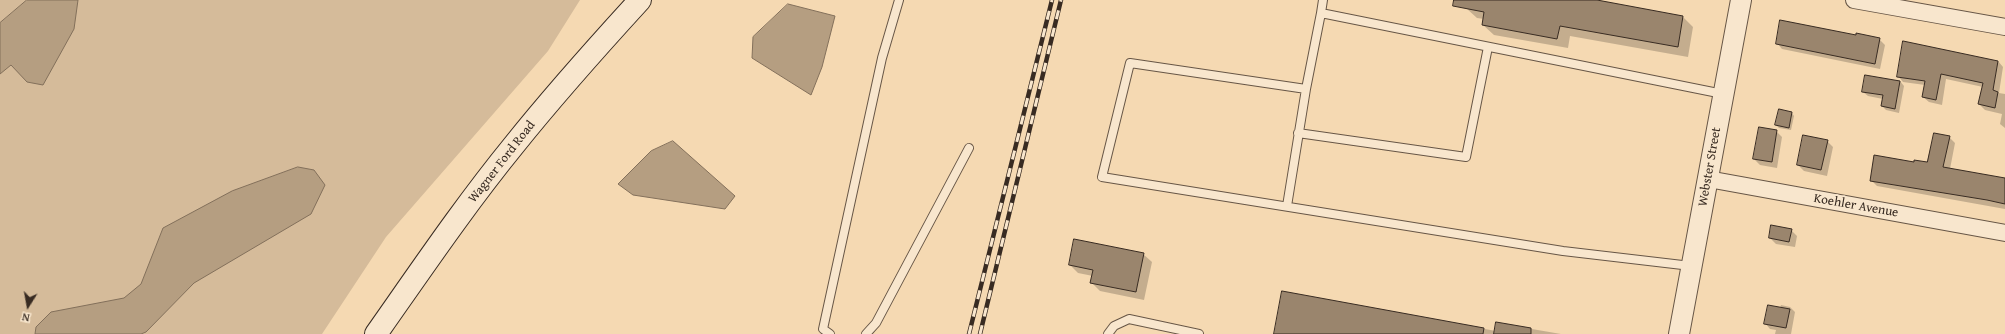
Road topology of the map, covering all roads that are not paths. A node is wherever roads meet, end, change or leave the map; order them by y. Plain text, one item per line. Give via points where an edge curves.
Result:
1 (640, 0) edge
2 (899, 0) edge
3 (1323, 0) edge
4 (1741, 0) edge
5 (1854, 0) edge
6 (1321, 13) junction
7 (2005, 27) edge
8 (1488, 47) junction
9 (1306, 89) junction
10 (1723, 94) junction
11 (1298, 133) junction
12 (969, 148) dead end
13 (1708, 179) junction
14 (1287, 206) junction
15 (2005, 233) edge
16 (1692, 266) junction
17 (376, 334) edge
18 (830, 334) edge
19 (866, 334) edge
20 (1108, 334) edge
21 (1199, 334) edge
22 (1679, 334) edge

1 - 17 main road, Wagner Ford Road via 571,76 514,145
2 - 18 lane via 882,58 824,329
3 - 6 lane
4 - 10 street, Webster Street
5 - 7 street
6 - 8 lane
6 - 9 lane
8 - 10 lane
8 - 11 lane via 1466,157
9 - 11 lane
9 - 14 lane via 1130,63 1102,177
10 - 13 street, Webster Street
11 - 14 lane
12 - 19 lane via 876,323
13 - 15 street, Koehler Avenue
13 - 16 street, Webster Street
14 - 16 lane via 1563,251
16 - 22 street, Webster Street
20 - 21 lane via 1114,326 1129,319

